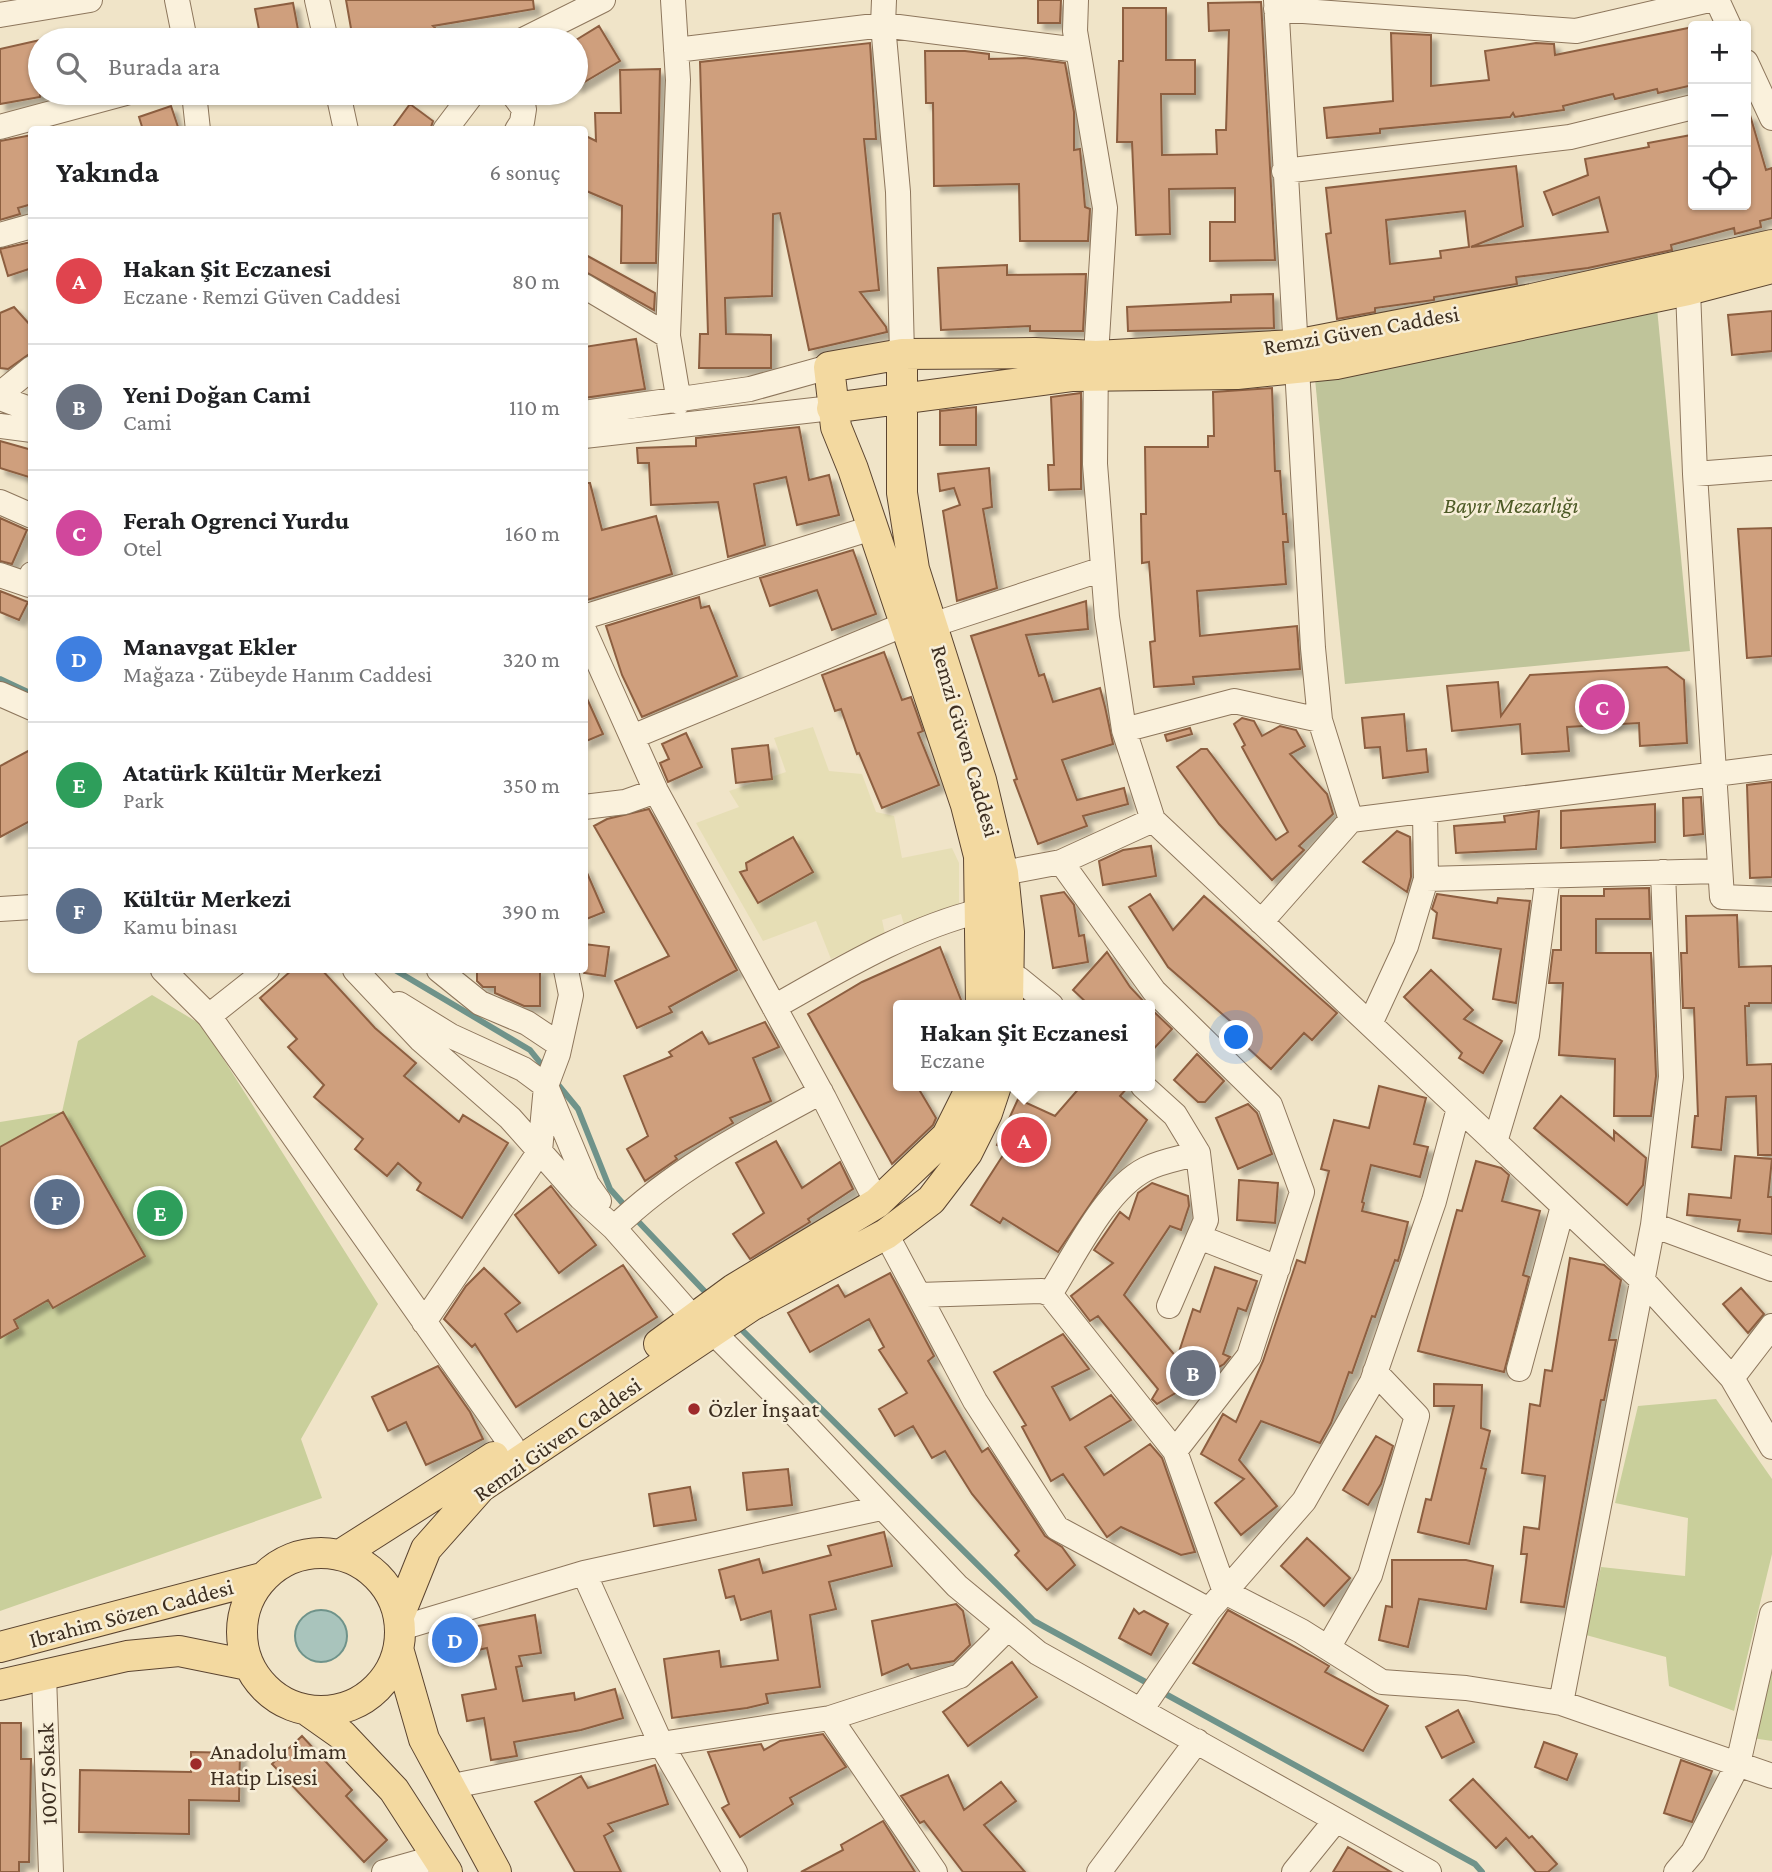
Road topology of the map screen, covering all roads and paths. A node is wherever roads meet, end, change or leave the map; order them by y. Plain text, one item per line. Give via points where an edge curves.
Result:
1 (90, 0) edge
2 (177, 0) edge
3 (317, 0) edge
4 (603, 0) edge
5 (673, 0) edge
6 (884, 0) edge
7 (1076, 0) edge
8 (1709, 0) edge
9 (1717, 0) edge
10 (1276, 4) edge
11 (0, 15) edge
12 (1727, 21) edge
13 (883, 25) junction
14 (183, 28) edge
15 (323, 28) edge
16 (547, 28) edge
17 (676, 50) junction
18 (1078, 50) junction
19 (1751, 73) edge
20 (1759, 90) edge
21 (82, 105) edge
22 (195, 105) edge
23 (341, 105) edge
24 (464, 105) edge
25 (522, 105) edge
26 (1688, 108) edge
27 (1772, 118) edge
28 (198, 126) edge
29 (345, 126) edge
30 (448, 126) edge
31 (520, 126) edge
32 (0, 127) edge
33 (1284, 171) junction
34 (28, 227) edge
35 (0, 235) edge
36 (1772, 245) edge
37 (1772, 268) edge
38 (588, 288) edge
39 (1688, 290) junction
40 (668, 336) junction
41 (902, 354) junction
42 (1296, 356) junction
43 (1096, 366) junction
44 (829, 367) junction
45 (28, 372) edge
46 (0, 396) edge
47 (904, 396) junction
48 (679, 402) junction
49 (28, 408) edge
50 (832, 408) junction
51 (588, 413) edge
52 (0, 426) edge
53 (28, 430) edge
54 (588, 436) edge
55 (1772, 468) edge
56 (1695, 474) junction
57 (0, 502) edge
58 (28, 514) edge
59 (872, 528) junction
60 (1103, 569) junction
61 (0, 575) edge
62 (28, 581) edge
63 (588, 616) edge
64 (918, 625) junction
65 (588, 639) edge
66 (0, 694) edge
67 (28, 706) edge
68 (1320, 720) junction
69 (1124, 730) junction
70 (632, 737) junction
71 (1772, 767) edge
72 (1717, 776) junction
73 (656, 791) junction
74 (588, 807) edge
75 (1425, 811) junction
76 (1153, 820) junction
77 (1351, 820) junction
78 (1061, 862) junction
79 (1719, 871) junction
80 (1663, 872) junction
81 (1003, 873) junction
82 (1548, 876) junction
83 (1426, 879) junction
84 (1772, 899) edge
85 (28, 907) edge
86 (0, 909) edge
87 (980, 911) junction
88 (1261, 922) junction
89 (166, 973) edge
90 (263, 973) edge
91 (443, 973) edge
92 (567, 973) edge
93 (1008, 975) junction
94 (363, 978) edge
95 (981, 1000) edge
96 (1008, 1000) edge
97 (1045, 1000) edge
98 (774, 1007) junction
99 (209, 1016) junction
100 (1370, 1024) junction
101 (559, 1049) junction
102 (547, 1084) junction
103 (970, 1091) edge
104 (994, 1091) edge
105 (1149, 1091) edge
106 (821, 1092) junction
107 (1459, 1108) junction
108 (1495, 1142) junction
109 (540, 1151) junction
110 (1198, 1153) junction
111 (877, 1203) junction
112 (1563, 1206) junction
113 (613, 1225) junction
114 (1653, 1226) junction
115 (886, 1234) junction
116 (1199, 1237) junction
117 (1278, 1268) junction
118 (1772, 1269) edge
119 (1645, 1283) junction
120 (1050, 1294) junction
121 (919, 1295) junction
122 (742, 1298) junction
123 (1169, 1306) dead end
124 (424, 1321) junction
125 (709, 1321) junction
126 (1772, 1326) edge
127 (1519, 1369) dead end
128 (1375, 1372) junction
129 (1731, 1378) junction
130 (512, 1446) junction
131 (1772, 1447) edge
132 (1175, 1451) junction
133 (881, 1508) junction
134 (340, 1555) junction
135 (584, 1573) junction
136 (262, 1578) junction
137 (1217, 1601) junction
138 (1772, 1614) edge
139 (1008, 1628) junction
140 (400, 1632) junction
141 (0, 1647) edge
142 (1328, 1648) junction
143 (248, 1665) junction
144 (44, 1676) junction
145 (0, 1685) edge
146 (1145, 1703) junction
147 (1561, 1703) junction
148 (308, 1711) junction
149 (830, 1718) junction
150 (1197, 1741) junction
151 (661, 1744) junction
152 (1738, 1764) junction
153 (1772, 1776) edge
154 (448, 1787) junction
155 (1336, 1820) junction
156 (442, 1865) edge
157 (51, 1872) edge
158 (384, 1872) edge
159 (496, 1872) edge
160 (735, 1872) edge
161 (935, 1872) edge
162 (1099, 1872) edge
163 (1294, 1872) edge
164 (1429, 1872) edge
165 (1676, 1872) edge

1 - 11 street
2 - 14 street
3 - 15 street
4 - 16 street
5 - 17 street
6 - 13 street
7 - 18 street
8 - 10 street via 1576,31
9 - 12 street
10 - 33 street
13 - 17 street
13 - 18 street
13 - 41 street via 898,191
17 - 40 street
18 - 43 street via 1105,208
19 - 20 street
20 - 27 street
21 - 32 street
22 - 28 street
23 - 29 street
24 - 30 street
25 - 31 street
26 - 33 street via 1570,137
33 - 42 street
34 - 35 street
36 - 42 main road, Remzi Güven Caddesi
37 - 39 main road, Remzi Güven Caddesi
38 - 40 street
39 - 42 main road, Remzi Güven Caddesi via 1336,364
39 - 56 street
40 - 48 street
41 - 43 main road, Remzi Güven Caddesi via 1035,353
41 - 44 main road, Remzi Güven Caddesi
41 - 47 main road, Remzi Güven Caddesi
42 - 43 main road, Remzi Güven Caddesi via 1237,374
42 - 68 street
43 - 47 main road, Remzi Güven Caddesi
43 - 60 street via 1095,464
44 - 48 street
44 - 50 main road, Remzi Güven Caddesi
45 - 46 street
46 - 49 street
47 - 50 main road, Remzi Güven Caddesi
47 - 64 main road, Remzi Güven Caddesi via 902,493
48 - 51 street
50 - 54 street
50 - 59 main road, Remzi Güven Caddesi
52 - 53 street
55 - 56 street
56 - 72 street
57 - 58 street
59 - 63 street
59 - 64 main road, Remzi Güven Caddesi
60 - 64 street
60 - 69 street
61 - 62 street
64 - 70 street
64 - 81 main road, Remzi Güven Caddesi via 981,780
64 - 87 main road, Remzi Güven Caddesi via 979,856
65 - 70 street
66 - 67 street
68 - 69 street via 1234,701
68 - 77 street
69 - 76 street
70 - 73 street
71 - 72 street
72 - 75 street
72 - 79 street
73 - 74 street via 625,802
73 - 98 street
75 - 77 street
75 - 83 street
76 - 78 street
76 - 88 street
77 - 88 street
78 - 81 street
78 - 117 street via 1154,991 1269,1105 1302,1192
79 - 80 street
79 - 84 street via 1722,897
80 - 82 street
80 - 114 street via 1671,1077
81 - 93 main road, Remzi Güven Caddesi
82 - 83 street
82 - 108 street via 1527,1035
83 - 100 street via 1406,946
85 - 86 street
87 - 95 main road, Remzi Güven Caddesi
87 - 98 street via 946,919
88 - 100 street
89 - 99 street
90 - 99 street
91 - 101 street via 480,1003 527,1023
92 - 101 street via 571,995
93 - 96 main road, Remzi Güven Caddesi
93 - 97 street
94 - 102 street via 452,1036
94 - 109 street via 421,1040 510,1118
98 - 106 street
99 - 124 street
100 - 107 street
101 - 102 street
102 - 109 street
102 - 113 street via 587,1184
103 - 111 main road via 947,1136
104 - 115 main road via 967,1153 931,1200
105 - 110 street via 1175,1115
106 - 111 street
106 - 113 street via 706,1154
107 - 108 street
107 - 128 street via 1434,1201
108 - 112 street
109 - 113 street
109 - 124 street
110 - 116 street via 1206,1220
110 - 120 street via 1148,1168 1130,1179 1107,1205
111 - 122 main road
112 - 119 street
112 - 127 street
113 - 125 street
114 - 118 street
114 - 119 street
115 - 121 street
115 - 122 main road
116 - 117 street
116 - 123 street
117 - 132 street via 1249,1356
119 - 129 street
119 - 147 street
120 - 121 street
120 - 132 street
121 - 137 street via 975,1401 1057,1528
122 - 125 main road
124 - 130 street
125 - 130 main road, Remzi Güven Caddesi
125 - 133 street
125 - 140 main road, Remzi Güven Caddesi via 481,1487 426,1549
126 - 129 street
128 - 137 street via 1304,1501
128 - 142 street via 1417,1416 1370,1575
129 - 131 street
130 - 134 main road, Remzi Güven Caddesi
132 - 137 street
133 - 135 street
133 - 139 street via 957,1586
134 - 136 main road via 298,1556
134 - 140 main road via 376,1574 389,1590
135 - 140 street
135 - 151 street
136 - 141 main road, Ibrahim Sözen Caddesi
136 - 143 main road via 251,1593 243,1620
137 - 142 street
137 - 146 street
138 - 152 street
139 - 146 street via 1038,1653
139 - 149 street via 960,1676
140 - 148 main road via 390,1674 375,1692 332,1712
140 - 154 main road via 424,1738
142 - 147 street via 1382,1682 1466,1688
143 - 144 main road, Ibrahim Sözen Caddesi via 179,1651 127,1656
143 - 148 main road via 262,1687 283,1703
144 - 145 main road, Ibrahim Sözen Caddesi
144 - 157 street, 1007 Sokak
146 - 150 street
147 - 152 street
148 - 156 main road via 342,1735 394,1790
149 - 151 street
149 - 161 street
150 - 155 street
150 - 162 street
151 - 154 street
151 - 160 street
152 - 153 street
152 - 165 street via 1693,1852
154 - 159 main road
155 - 163 street
155 - 164 street
156 - 158 street

